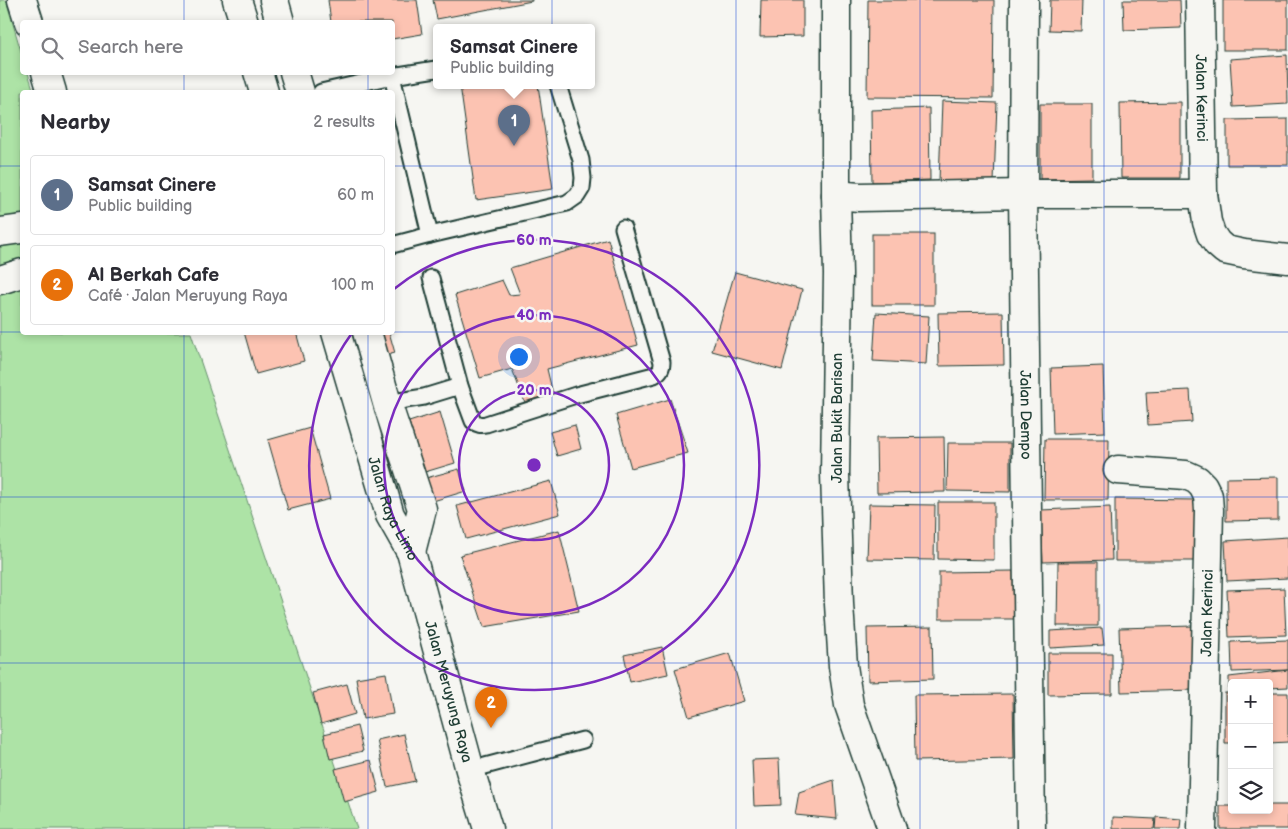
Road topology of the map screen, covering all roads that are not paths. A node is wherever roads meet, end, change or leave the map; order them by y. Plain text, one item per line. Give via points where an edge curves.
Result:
1 (22, 0) edge
2 (237, 0) edge
3 (274, 0) edge
4 (836, 0) edge
5 (1024, 0) edge
6 (1200, 0) edge
7 (29, 20) edge
8 (243, 20) edge
9 (279, 20) edge
10 (433, 69) edge
11 (47, 75) edge
12 (259, 75) edge
13 (295, 75) edge
14 (392, 76) junction
15 (559, 89) edge
16 (51, 90) edge
17 (263, 90) edge
18 (299, 90) edge
19 (330, 90) edge
20 (1023, 194) junction
21 (1203, 194) junction
22 (836, 195) junction
23 (622, 228) dead end
24 (20, 229) edge
25 (0, 232) edge
26 (430, 235) junction
27 (395, 244) edge
28 (1288, 259) edge
29 (20, 274) edge
30 (431, 278) dead end
31 (0, 280) edge
32 (337, 335) edge
33 (368, 335) edge
34 (460, 386) junction
35 (387, 404) junction
36 (1118, 470) dead end
37 (411, 552) junction
38 (583, 740) dead end
39 (470, 770) junction
40 (488, 829) edge
41 (892, 829) edge
42 (1031, 829) edge
43 (1202, 829) edge

1 - 7 street
2 - 8 street
3 - 9 street
4 - 22 street, Jalan Bukit Barisan
5 - 20 street, Jalan Dempo
6 - 21 street, Jalan Kerinci
10 - 14 lane
11 - 16 street
12 - 17 street
13 - 18 street
14 - 19 lane
14 - 26 lane
15 - 26 lane via 581,160 582,188 577,196 567,203
20 - 21 street
20 - 22 street
20 - 42 street, Jalan Dempo
21 - 28 street, Jalan Kerinci via 1211,234 1225,250
22 - 41 street, Jalan Bukit Barisan via 836,473 843,666 849,705
23 - 34 lane via 662,362 659,372 481,425 473,421
24 - 25 street
26 - 27 lane
29 - 31 street
30 - 34 lane
32 - 37 street, Jalan Raya Limo via 390,515
33 - 35 street, Jalan Raya Limo
34 - 35 lane
35 - 37 street, Jalan Raya Limo via 422,509
36 - 43 street, Jalan Kerinci via 1186,475 1197,480 1208,496
37 - 39 street, Jalan Meruyung Raya
38 - 39 lane
39 - 40 street, Jalan Meruyung Raya

